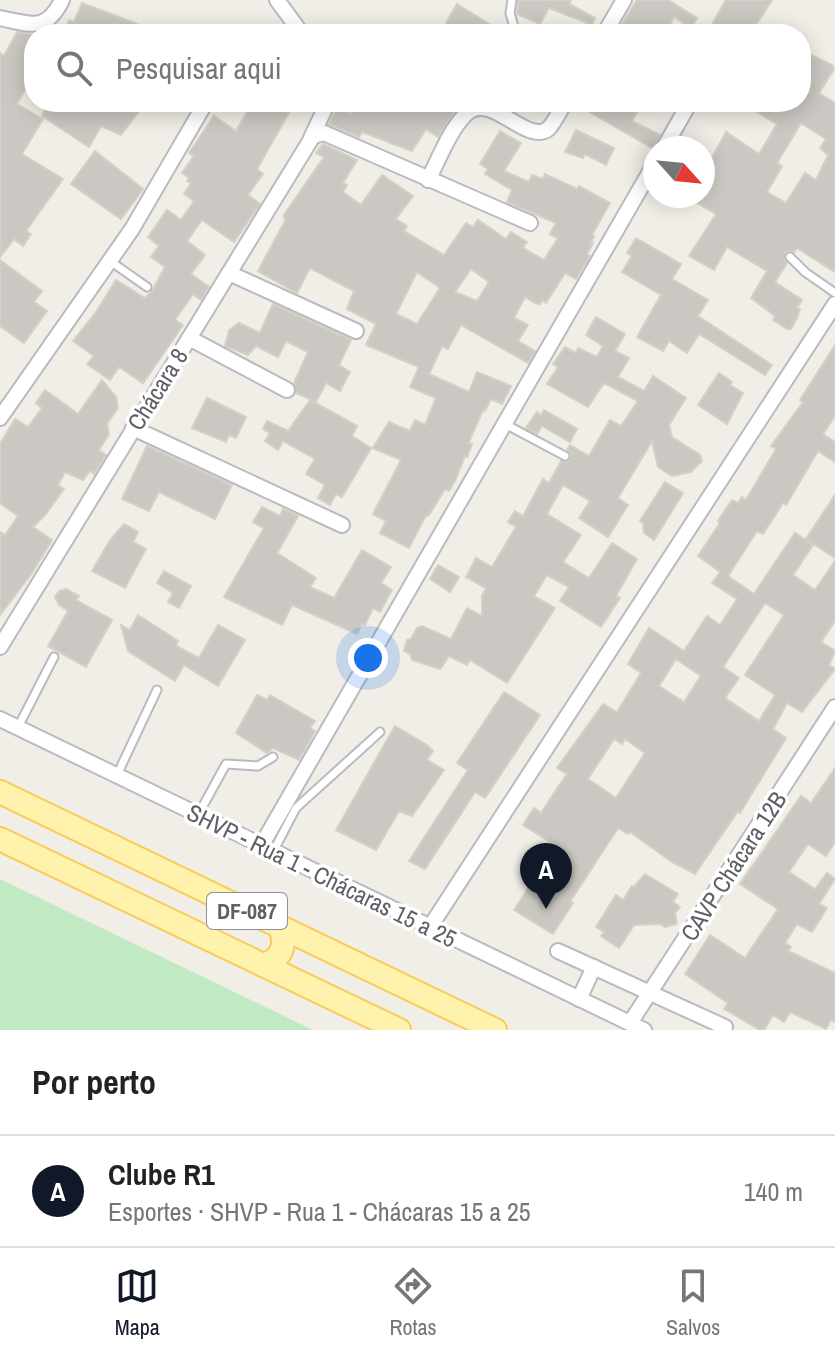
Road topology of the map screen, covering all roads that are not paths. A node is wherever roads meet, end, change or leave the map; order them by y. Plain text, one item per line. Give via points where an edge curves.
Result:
1 (62, 0) edge
2 (277, 0) edge
3 (512, 0) edge
4 (624, 0) edge
5 (0, 18) edge
6 (29, 24) edge
7 (38, 24) edge
8 (295, 24) edge
9 (513, 24) edge
10 (610, 24) edge
11 (200, 112) edge
12 (324, 112) edge
13 (468, 112) edge
14 (501, 112) edge
15 (559, 112) edge
16 (684, 112) edge
17 (314, 136) junction
18 (671, 136) edge
19 (428, 180) junction
20 (643, 184) edge
21 (530, 223) dead end
22 (790, 257) dead end
23 (110, 261) junction
24 (229, 273) junction
25 (147, 287) dead end
26 (835, 293) edge
27 (835, 304) edge
28 (356, 331) dead end
29 (189, 338) junction
30 (287, 390) dead end
31 (0, 418) edge
32 (505, 424) junction
33 (133, 428) junction
34 (565, 456) dead end
35 (342, 525) dead end
36 (0, 647) edge
37 (54, 657) dead end
38 (157, 690) dead end
39 (835, 707) edge
40 (0, 719) edge
41 (18, 727) junction
42 (380, 732) dead end
43 (273, 757) dead end
44 (116, 775) junction
45 (0, 792) edge
46 (198, 815) junction
47 (0, 839) edge
48 (267, 849) junction
49 (280, 927) junction
50 (430, 927) junction
51 (558, 951) dead end
52 (263, 965) junction
53 (594, 967) junction
54 (648, 994) junction
55 (579, 999) junction
56 (630, 1023) junction
57 (725, 1027) dead end
58 (399, 1030) edge
59 (495, 1030) edge
60 (644, 1030) edge

1 - 7 street via 50,19
2 - 8 street
3 - 9 lane
4 - 10 street
5 - 6 street
11 - 23 street
12 - 17 street, Chácara 8
13 - 19 street
14 - 15 street via 539,132 550,127
16 - 18 street
17 - 19 street via 324,133
17 - 24 street, Chácara 8
19 - 21 street
20 - 32 street
22 - 26 lane
23 - 25 lane
23 - 31 street
24 - 28 street
24 - 29 street, Chácara 8
27 - 50 street
29 - 30 street
29 - 33 street, Chácara 8
32 - 34 lane
32 - 48 street
33 - 35 street
33 - 36 street, Chácara 8
37 - 41 lane
38 - 44 lane
39 - 54 street, CAVP Chácara 12B
40 - 41 street, SHVP - Rua 1 - Chácaras 15 a 25
41 - 44 street, SHVP - Rua 1 - Chácaras 15 a 25
42 - 48 lane via 296,808
43 - 46 lane via 258,766 226,764
44 - 46 street, SHVP - Rua 1 - Chácaras 15 a 25
45 - 49 main road, DF-087
46 - 48 street, SHVP - Rua 1 - Chácaras 15 a 25
47 - 52 main road, DF-087
48 - 50 street, SHVP - Rua 1 - Chácaras 15 a 25
49 - 52 main road via 284,946 273,962
49 - 59 main road, DF-087
50 - 55 street, SHVP - Rua 1 - Chácaras 15 a 25
51 - 53 street
52 - 58 main road, DF-087
53 - 54 street
53 - 55 street
54 - 56 street, CAVP Chácara 12B
54 - 57 street
55 - 56 street, SHVP - Rua 1 - Chácaras 15 a 25
56 - 60 street, SHVP - Rua 1 - Chácaras 15 a 25

